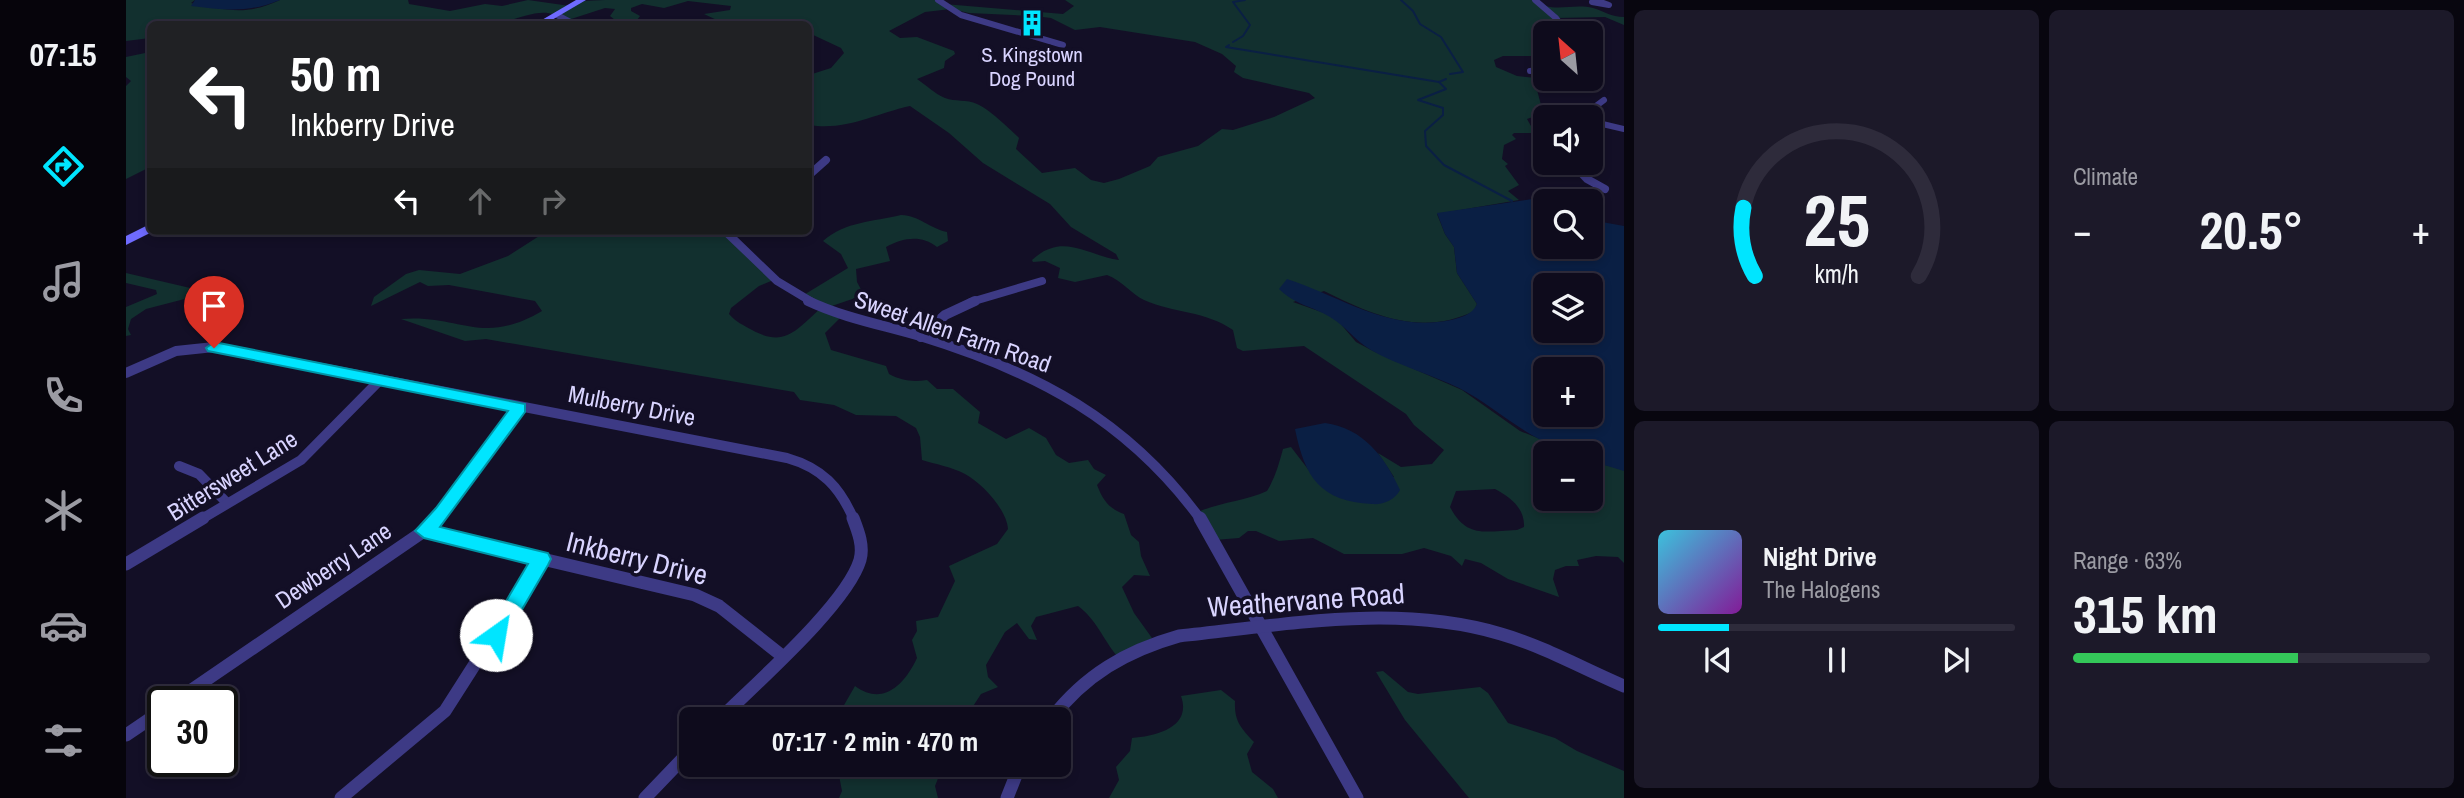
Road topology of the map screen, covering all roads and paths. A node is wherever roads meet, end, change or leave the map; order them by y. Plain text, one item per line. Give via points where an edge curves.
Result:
1 (582, 0) edge
2 (938, 0) edge
3 (1535, 0) edge
4 (557, 15) junction
5 (545, 21) edge
6 (568, 21) edge
7 (1558, 21) edge
8 (1063, 46) dead end
9 (1530, 71) dead end
10 (1533, 71) edge
11 (1604, 100) dead end
12 (1596, 105) edge
13 (1603, 124) edge
14 (1624, 129) edge
15 (826, 160) dead end
16 (812, 172) edge
17 (1584, 175) edge
18 (1605, 190) dead end
19 (147, 230) edge
20 (729, 235) edge
21 (126, 241) edge
22 (1042, 281) dead end
23 (921, 337) junction
24 (126, 373) edge
25 (380, 380) junction
26 (520, 408) junction
27 (180, 466) dead end
28 (227, 503) junction
29 (424, 531) junction
30 (541, 559) junction
31 (126, 564) edge
32 (1261, 628) junction
33 (781, 655) junction
34 (197, 686) edge
35 (1624, 686) edge
36 (731, 707) edge
37 (1060, 707) edge
38 (147, 721) edge
39 (126, 735) edge
40 (679, 763) edge
41 (1015, 777) edge
42 (341, 798) edge
43 (645, 798) edge
44 (1007, 798) edge
45 (1357, 798) edge

1 - 4 street
2 - 8 street via 971,19
3 - 7 street
4 - 5 street
4 - 6 street
9 - 10 street
11 - 12 street
13 - 14 street
15 - 16 street
17 - 18 street
19 - 21 street
20 - 23 street, Sweet Allen Farm Road via 794,293 846,316
22 - 23 street via 956,308 930,324
23 - 32 street, Sweet Allen Farm Road via 1030,375 1113,425 1191,503
24 - 25 street, Mulberry Drive via 176,351 214,348
25 - 26 street, Mulberry Drive
25 - 28 street, Bittersweet Lane via 317,447
26 - 29 street, Dewberry Lane
26 - 33 street, Mulberry Drive via 803,462 818,468 839,487 859,532 858,565 841,594
27 - 28 street via 199,474
28 - 31 street, Bittersweet Lane
29 - 30 street, Inkberry Drive
29 - 34 street, Dewberry Lane
30 - 33 street, Inkberry Drive via 709,600
30 - 42 street via 446,711
32 - 35 street, Weathervane Road via 1379,616 1474,627 1539,648
32 - 37 street, Weathervane Road via 1179,636 1149,644 1095,672
32 - 45 street, Sweet Allen Farm Road
33 - 36 street, Mulberry Drive
38 - 39 street
40 - 43 street
41 - 44 street

